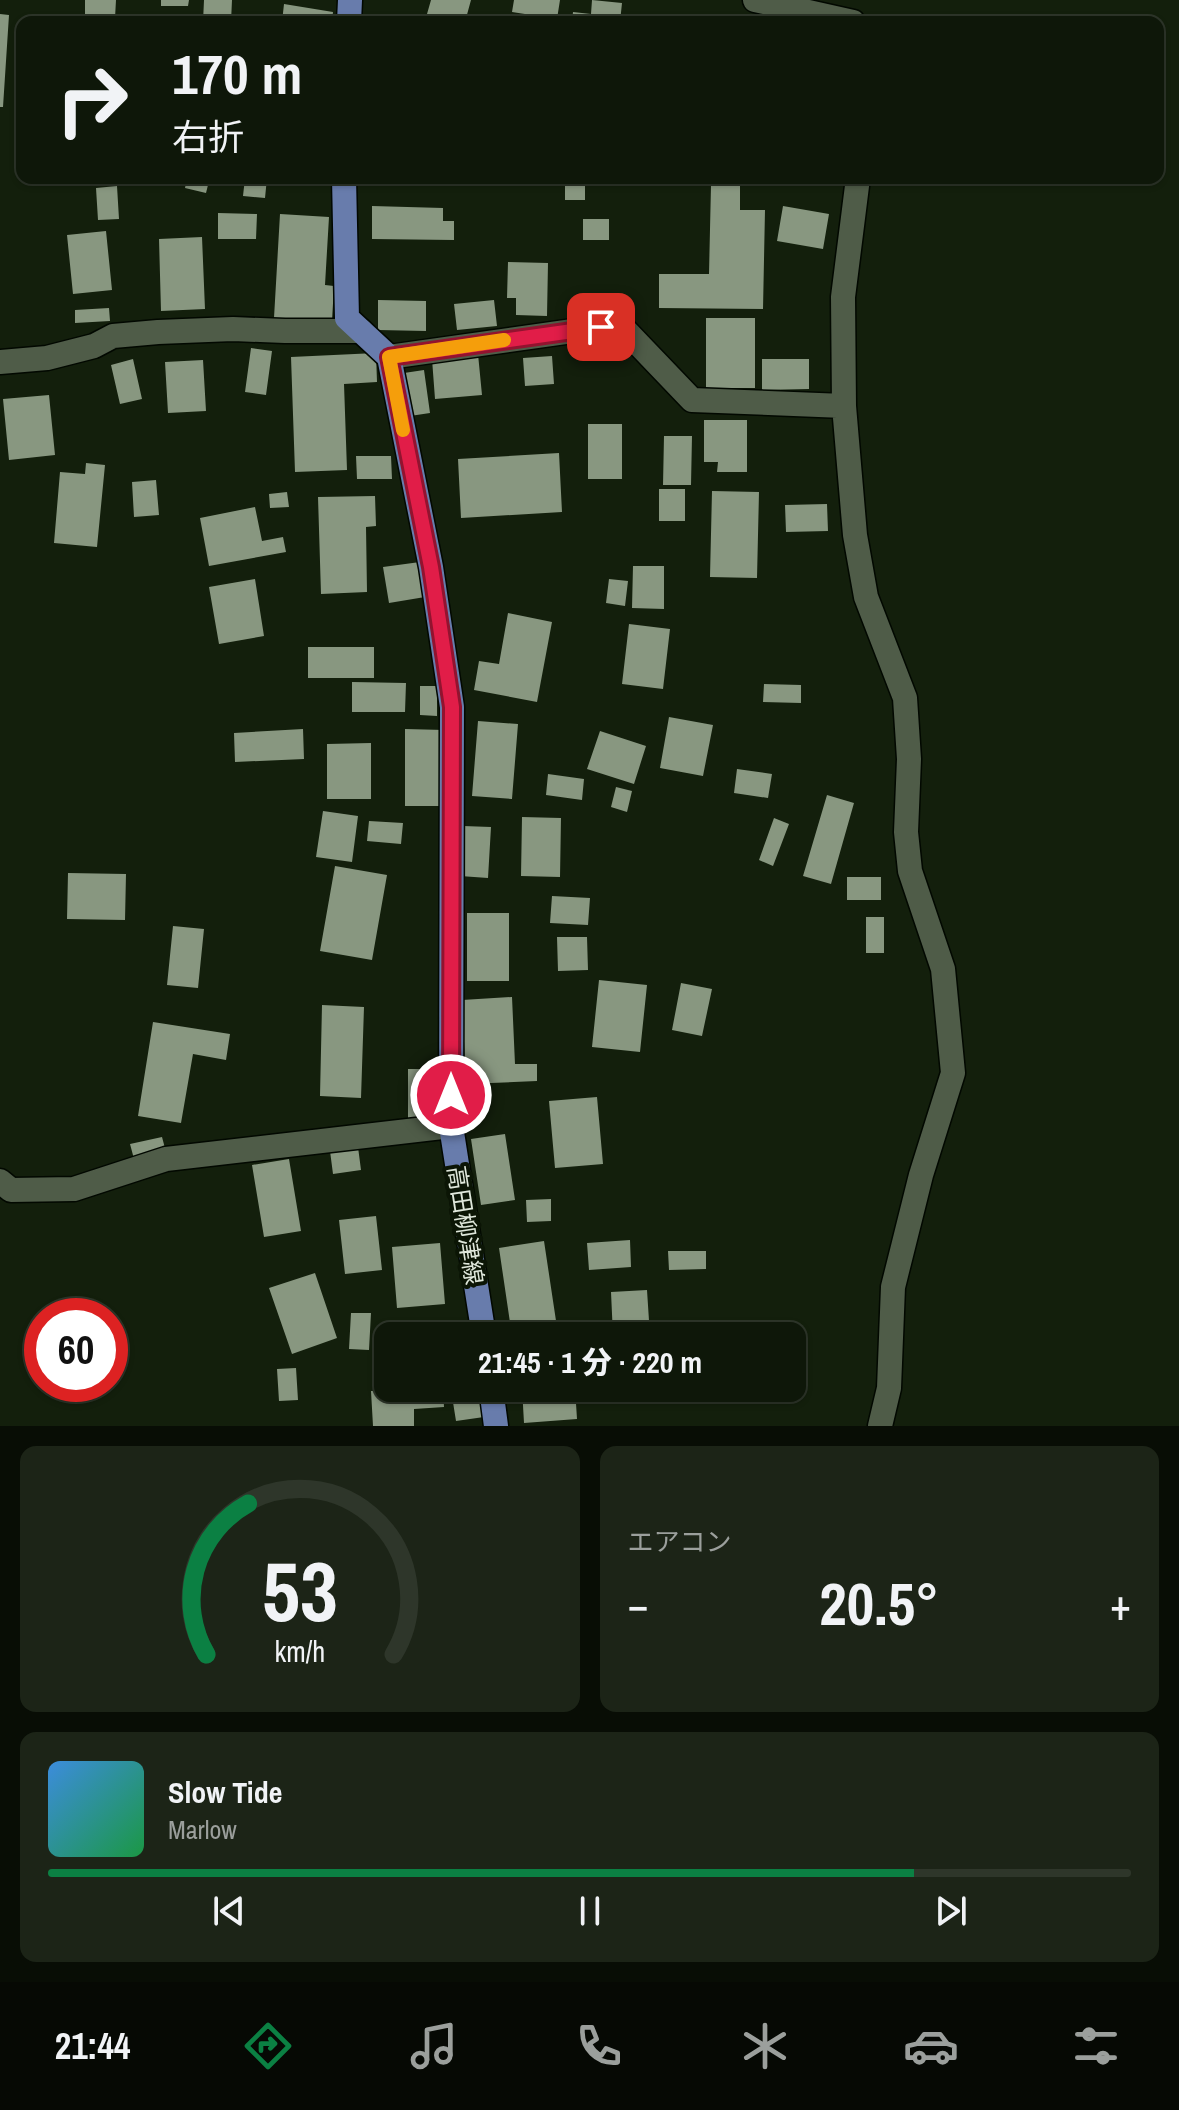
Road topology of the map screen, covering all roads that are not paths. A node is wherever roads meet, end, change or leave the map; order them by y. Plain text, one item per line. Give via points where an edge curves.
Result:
1 (755, 0) edge
2 (826, 16) edge
3 (344, 184) edge
4 (857, 184) edge
5 (361, 331) junction
6 (389, 357) junction
7 (0, 362) edge
8 (844, 406) junction
9 (451, 1126) junction
10 (0, 1181) edge
11 (482, 1322) edge
12 (493, 1402) edge
13 (496, 1426) edge
14 (880, 1426) edge

1 - 2 street
3 - 5 main road via 347,318
4 - 8 street via 843,297
5 - 6 main road
5 - 7 street via 158,332 113,336 47,358
6 - 8 street via 601,327 625,330 692,400
6 - 9 main road, 高田柳津線 via 431,567 452,707
8 - 14 street via 866,597 905,698 910,871 943,969 953,1073 893,1287 889,1388
9 - 10 street via 166,1159 74,1189 11,1190
9 - 11 main road, 高田柳津線
12 - 13 main road

